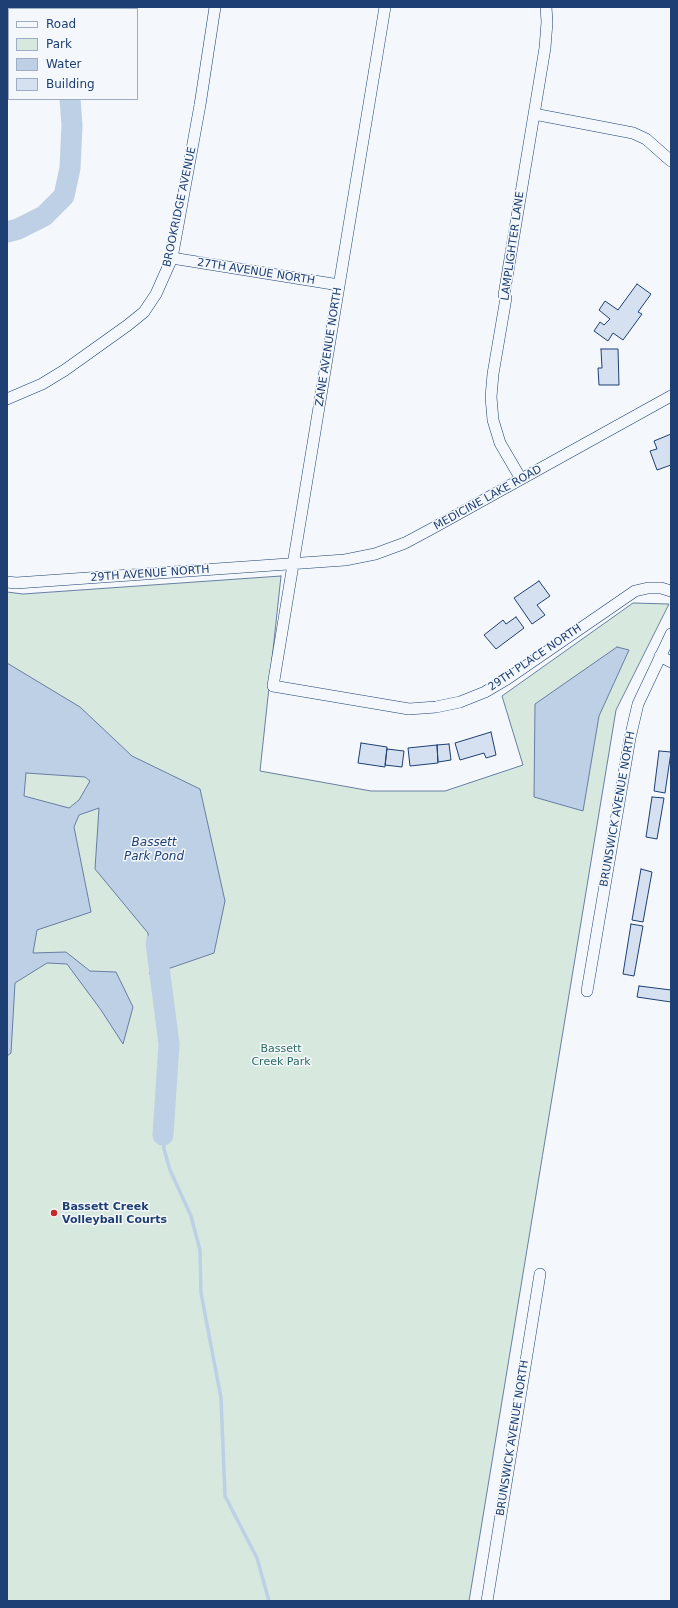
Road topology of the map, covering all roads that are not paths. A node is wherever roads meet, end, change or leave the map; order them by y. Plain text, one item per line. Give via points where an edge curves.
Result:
1 (215, 7) edge
2 (385, 7) edge
3 (546, 7) edge
4 (534, 114) junction
5 (671, 161) edge
6 (172, 258) junction
7 (339, 285) junction
8 (671, 396) edge
9 (7, 399) edge
10 (520, 479) junction
11 (293, 564) junction
12 (7, 582) edge
13 (671, 591) edge
14 (671, 634) edge
15 (660, 656) junction
16 (671, 662) edge
17 (273, 686) joint
18 (587, 991) dead end
19 (540, 1274) dead end
20 (487, 1601) edge

1 - 6 street, BROOKRIDGE AVENUE via 199,113
2 - 7 street, ZANE AVENUE NORTH
3 - 4 street, LAMPLIGHTER LANE via 545,48
4 - 5 street via 633,132 646,139
4 - 10 street, LAMPLIGHTER LANE via 504,295 506,298 491,397 493,420 500,443
6 - 7 street, 27TH AVENUE NORTH
6 - 9 street, BROOKRIDGE AVENUE via 156,294 144,312 65,370 42,384
7 - 11 street, ZANE AVENUE NORTH
8 - 10 street, MEDICINE LAKE ROAD
10 - 11 street, MEDICINE LAKE ROAD via 405,543 375,554 345,560
11 - 12 street, 29TH AVENUE NORTH
11 - 17 street, ZANE AVENUE NORTH
13 - 17 street, 29TH PLACE NORTH via 648,588 636,591 507,679 485,692 460,702 436,707 409,708
14 - 15 street, BRUNSWICK AVENUE NORTH
15 - 16 street
15 - 18 street, BRUNSWICK AVENUE NORTH via 638,704 630,738
19 - 20 street, BRUNSWICK AVENUE NORTH

